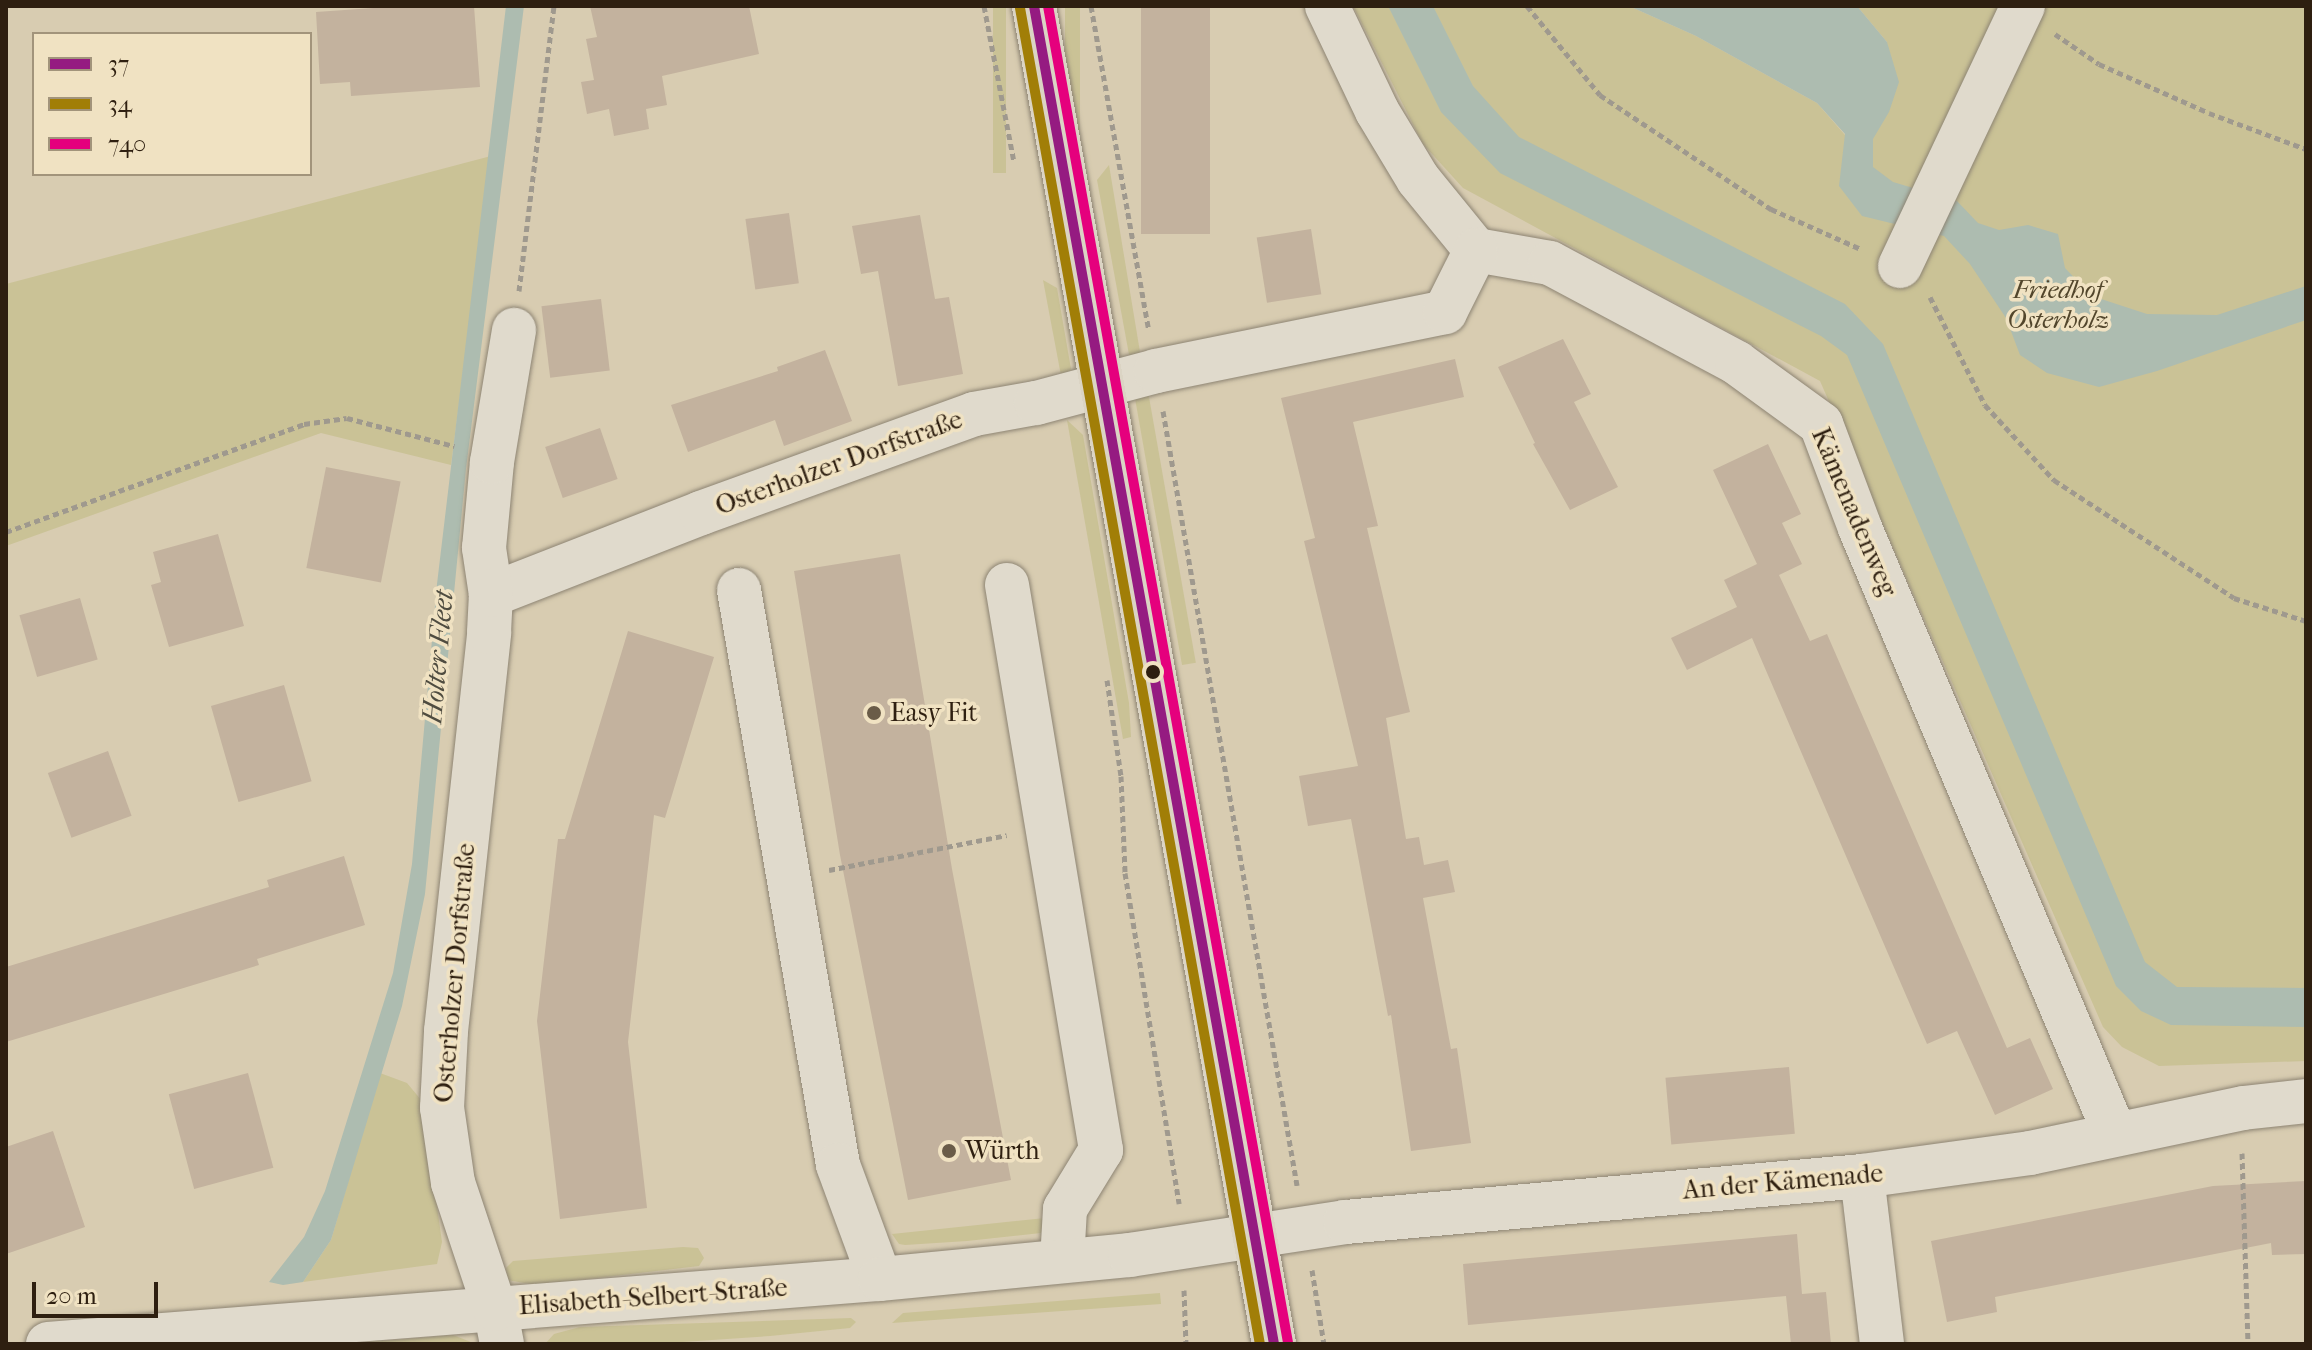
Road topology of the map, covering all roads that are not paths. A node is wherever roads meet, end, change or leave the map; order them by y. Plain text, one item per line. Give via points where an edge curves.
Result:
1 (1034, 6) edge
2 (1327, 6) edge
3 (2022, 8) edge
4 (1476, 250) junction
5 (1906, 254) road end
6 (514, 330) road end
7 (1103, 384) junction
8 (1007, 585) dead end
9 (739, 590) dead end
10 (491, 595) junction
11 (2306, 1101) edge
12 (2115, 1134) junction
13 (1862, 1176) junction
14 (1257, 1236) junction
15 (1062, 1261) junction
16 (880, 1279) junction
17 (499, 1326) edge
18 (48, 1344) edge
19 (1274, 1344) edge
20 (1882, 1344) edge

1 - 7 main road
2 - 4 street via 1410,166
3 - 5 street
4 - 7 street, Osterholzer Dorfstraße via 1445,312
4 - 12 street, Kämenadenweg via 1550,263 1737,363 1821,424
6 - 10 street, Osterholzer Dorfstraße via 484,548
7 - 10 street, Osterholzer Dorfstraße via 974,414 898,440
7 - 14 main road
8 - 15 street via 1101,1150 1065,1209
9 - 16 street via 838,1165
10 - 17 street, Osterholzer Dorfstraße via 442,1108 453,1183
11 - 12 street, An der Kämenade
12 - 13 street, An der Kämenade via 2030,1153
13 - 14 street, An der Kämenade
13 - 20 street
14 - 15 street, Elisabeth-Selbert-Straße
14 - 19 main road
15 - 16 street, Elisabeth-Selbert-Straße
16 - 17 street, Elisabeth-Selbert-Straße
17 - 18 street, Elisabeth-Selbert-Straße

